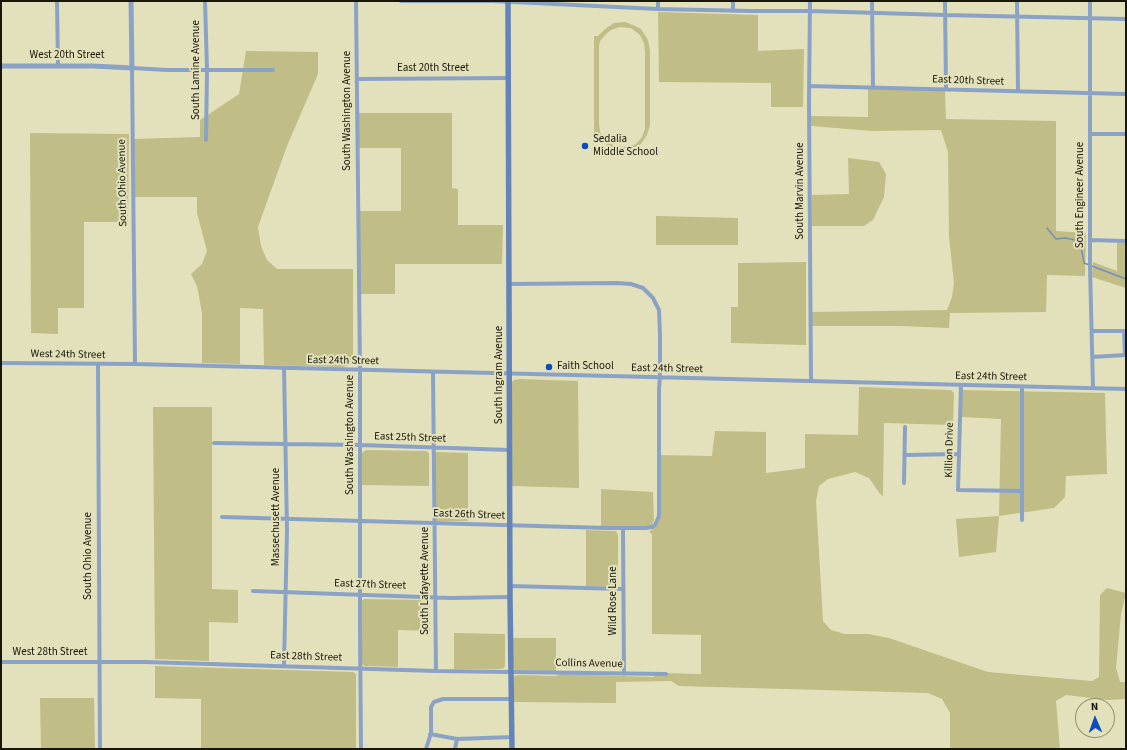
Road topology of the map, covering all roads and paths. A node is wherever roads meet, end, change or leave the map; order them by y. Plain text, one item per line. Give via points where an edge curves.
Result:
1 (57, 1) edge
2 (131, 1) edge
3 (205, 1) edge
4 (356, 1) edge
5 (401, 1) edge
6 (432, 1) edge
7 (658, 1) edge
8 (733, 1) edge
9 (810, 1) edge
10 (872, 1) edge
11 (944, 1) edge
12 (1017, 1) edge
13 (1090, 1) edge
14 (508, 2) edge
15 (582, 3) edge
16 (658, 9) junction
17 (733, 11) junction
18 (810, 11) junction
19 (872, 13) junction
20 (945, 15) junction
21 (1017, 16) junction
22 (1090, 18) junction
23 (1126, 19) edge
24 (1, 66) edge
25 (58, 66) junction
26 (132, 68) junction
27 (207, 70) junction
28 (273, 70) dead end
29 (508, 78) junction
30 (357, 79) junction
31 (809, 86) junction
32 (873, 87) junction
33 (946, 89) junction
34 (1018, 91) junction
35 (1091, 93) junction
36 (1126, 94) edge
37 (1091, 134) junction
38 (1126, 134) edge
39 (206, 140) dead end
40 (1090, 240) junction
41 (1126, 241) edge
42 (509, 284) junction
43 (1092, 331) junction
44 (1092, 356) junction
45 (1, 363) edge
46 (98, 364) junction
47 (135, 364) junction
48 (284, 368) junction
49 (360, 370) junction
50 (433, 372) junction
51 (510, 374) junction
52 (660, 377) junction
53 (812, 381) junction
54 (961, 385) junction
55 (1022, 386) junction
56 (1093, 388) junction
57 (1126, 389) edge
58 (905, 427) dead end
59 (214, 443) dead end
60 (285, 444) junction
61 (360, 445) junction
62 (434, 447) junction
63 (510, 450) junction
64 (959, 454) junction
65 (905, 455) junction
66 (904, 483) dead end
67 (1022, 491) junction
68 (222, 517) dead end
69 (286, 518) junction
70 (1022, 520) dead end
71 (360, 521) junction
72 (435, 523) junction
73 (510, 525) junction
74 (623, 528) junction
75 (510, 586) junction
76 (623, 589) junction
77 (253, 591) dead end
78 (286, 591) junction
79 (360, 594) junction
80 (435, 597) junction
81 (510, 597) junction
82 (1, 662) edge
83 (100, 662) junction
84 (284, 665) junction
85 (360, 668) junction
86 (436, 671) junction
87 (512, 672) junction
88 (624, 674) junction
89 (666, 674) dead end
90 (512, 699) junction
91 (430, 734) junction
92 (512, 737) junction
93 (457, 739) junction
94 (100, 749) edge
95 (361, 749) edge
96 (426, 749) edge
97 (455, 749) edge
98 (512, 749) edge

1 - 25 street
2 - 26 street, South Ohio Avenue
3 - 27 street, South Lamine Avenue
4 - 30 street, South Washington Avenue
5 - 6 street
6 - 14 street
7 - 16 street
8 - 17 street
9 - 18 street, South Marvin Avenue
10 - 19 street
11 - 20 street
12 - 21 street
13 - 22 street, South Engineer Avenue
14 - 15 street
14 - 29 main road, South Ingram Avenue
15 - 16 street
16 - 17 street
17 - 18 street
18 - 19 street
18 - 31 street, South Marvin Avenue
19 - 20 street
19 - 32 street
20 - 21 street
20 - 33 street
21 - 22 street
21 - 34 street
22 - 23 street
22 - 35 street, South Engineer Avenue
24 - 25 street, West 20th Street
25 - 26 street, West 20th Street
26 - 27 street
26 - 47 street, South Ohio Avenue
27 - 28 street
27 - 39 street, South Lamine Avenue
29 - 30 street, East 20th Street
29 - 42 main road, South Ingram Avenue
30 - 49 street, South Washington Avenue
31 - 32 street, East 20th Street
31 - 53 street, South Marvin Avenue
32 - 33 street, East 20th Street
33 - 34 street, East 20th Street
34 - 35 street, East 20th Street
35 - 36 street, East 20th Street
35 - 37 street, South Engineer Avenue
37 - 38 street
37 - 40 street, South Engineer Avenue
40 - 41 street
40 - 43 street, South Engineer Avenue
42 - 51 main road, South Ingram Avenue
42 - 52 street, East 26th Street via 616,283 643,288 653,298 659,310
43 - 44 street, South Engineer Avenue
43 - 44 street via 1124,331 1125,355
44 - 56 street, South Engineer Avenue
45 - 46 street, West 24th Street
46 - 47 street, West 24th Street
46 - 83 street, South Ohio Avenue
47 - 48 street, East 24th Street
48 - 49 street, East 24th Street
48 - 60 street, Massechusett Avenue
49 - 50 street, East 24th Street
49 - 61 street, South Washington Avenue
50 - 51 street, East 24th Street
50 - 62 street, South Lafayette Avenue
51 - 52 street, East 24th Street
51 - 63 main road, South Ingram Avenue
52 - 53 street, East 24th Street
52 - 74 street, East 26th Street via 658,522 652,527
53 - 54 street, East 24th Street
54 - 55 street, East 24th Street
54 - 64 street, Killion Drive
55 - 56 street, East 24th Street
55 - 67 street
56 - 57 street, East 24th Street
58 - 65 street
59 - 60 street, East 25th Street
60 - 61 street, East 25th Street
60 - 69 street, Massechusett Avenue
61 - 62 street, East 25th Street
61 - 71 street, South Washington Avenue
62 - 63 street, East 25th Street
62 - 72 street, South Lafayette Avenue
63 - 73 main road, South Ingram Avenue
64 - 65 street
64 - 67 street, Killion Drive via 958,490
65 - 66 street
67 - 70 street
68 - 69 street, East 26th Street
69 - 71 street, East 26th Street
69 - 78 street, Massechusett Avenue
71 - 72 street, East 26th Street
71 - 79 street, South Washington Avenue
72 - 73 street, East 26th Street
72 - 80 street, South Lafayette Avenue
73 - 74 street, East 26th Street
73 - 75 main road, South Ingram Avenue
74 - 76 street, Wild Rose Lane
75 - 76 street
75 - 81 main road, South Ingram Avenue
76 - 88 street, Wild Rose Lane
77 - 78 street, East 27th Street
78 - 79 street, East 27th Street
78 - 84 street, Massechusett Avenue
79 - 80 street, East 27th Street
79 - 85 street, South Washington Avenue
80 - 81 street, East 27th Street
80 - 86 street, South Lafayette Avenue
81 - 87 main road, South Ingram Avenue
82 - 83 street, West 28th Street
83 - 84 street, East 28th Street
83 - 94 street, South Ohio Avenue
84 - 85 street, East 28th Street
85 - 86 street, East 28th Street
85 - 95 street, South Washington Avenue
86 - 87 street, East 28th Street
87 - 88 street, Collins Avenue
87 - 90 main road, South Ingram Avenue
88 - 89 street, Collins Avenue
90 - 91 street via 443,699 434,702 431,707
90 - 92 main road, South Ingram Avenue
91 - 93 street
91 - 96 street
92 - 93 street
92 - 98 main road, South Ingram Avenue
93 - 97 street

